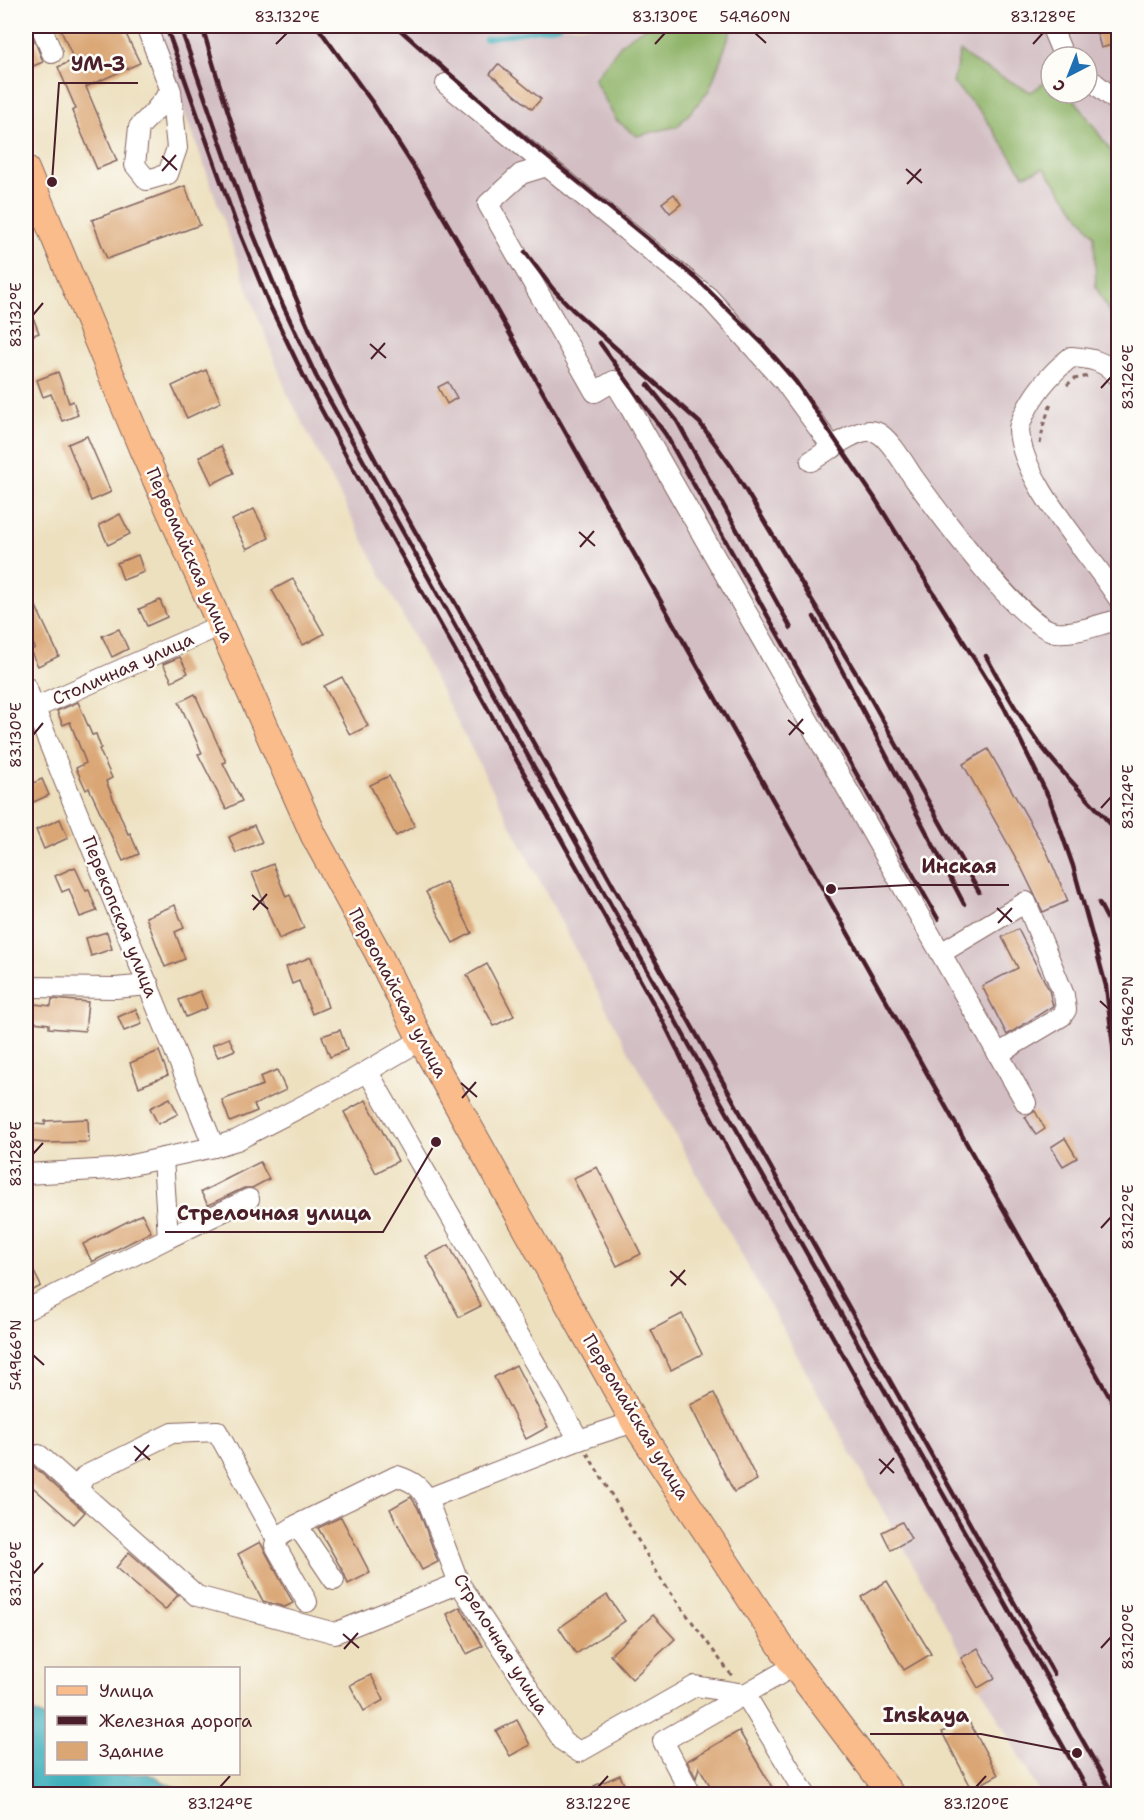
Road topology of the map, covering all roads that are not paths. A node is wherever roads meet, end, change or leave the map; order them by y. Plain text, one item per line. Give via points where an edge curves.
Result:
1 (41, 26) edge
2 (146, 26) edge
3 (1051, 26) edge
4 (1059, 45) edge
5 (52, 53) dead end
6 (446, 84) dead end
7 (1099, 86) edge
8 (171, 92) dead end
9 (1119, 102) edge
10 (547, 166) junction
11 (26, 169) edge
12 (1110, 368) edge
13 (833, 448) junction
14 (812, 461) dead end
15 (1116, 588) edge
16 (1119, 620) edge
17 (221, 625) junction
18 (26, 687) edge
19 (30, 710) edge
20 (941, 953) junction
21 (149, 985) junction
22 (26, 987) edge
23 (421, 1040) junction
24 (998, 1054) junction
25 (368, 1072) junction
26 (1026, 1103) dead end
27 (214, 1147) junction
28 (163, 1158) junction
29 (26, 1174) edge
30 (249, 1199) dead end
31 (168, 1238) junction
32 (26, 1310) edge
33 (634, 1422) junction
34 (579, 1440) junction
35 (39, 1455) dead end
36 (77, 1490) junction
37 (427, 1499) junction
38 (297, 1525) junction
39 (277, 1540) junction
40 (334, 1580) dead end
41 (459, 1583) junction
42 (308, 1602) dead end
43 (794, 1666) junction
44 (745, 1694) junction
45 (691, 1794) edge
46 (805, 1794) edge
47 (891, 1794) edge

1 - 5 street
2 - 8 street
3 - 4 street
6 - 10 street
7 - 9 street
10 - 13 street via 708,297 784,381
10 - 20 street via 521,174 488,204 595,392 614,381 628,404
11 - 17 main road, Первомайская улица via 142,449
12 - 15 street via 1091,358 1071,357 1037,390 1019,428 1026,461 1042,491
13 - 14 street
13 - 16 street via 863,430 877,432 893,448 954,533 1012,601 1041,627 1072,632
17 - 19 street, Столичная улица
17 - 23 main road, Первомайская улица via 314,836
18 - 19 street, Перекопская улица
19 - 21 street, Перекопская улица
20 - 24 street
20 - 24 street via 1026,902 1064,994 1066,1010
21 - 22 street
21 - 27 street, Перекопская улица
23 - 25 street
23 - 33 main road, Первомайская улица
24 - 26 street
25 - 27 street via 237,1140
25 - 34 street
27 - 28 street
28 - 29 street via 112,1169
28 - 31 street
30 - 31 street
31 - 32 street
33 - 34 street
33 - 43 main road, Первомайская улица
34 - 37 street
35 - 36 street
36 - 39 street via 85,1476 172,1433 217,1431
36 - 41 street via 197,1596 335,1633
37 - 38 street, Стрелочная улица via 421,1488 398,1476
37 - 41 street, Стрелочная улица
38 - 39 street, Стрелочная улица
38 - 40 street
39 - 42 street via 275,1545
41 - 44 street, Стрелочная улица via 562,1741 579,1752 694,1686
43 - 44 street
43 - 47 main road, Первомайская улица
44 - 45 street via 663,1741
44 - 46 street

